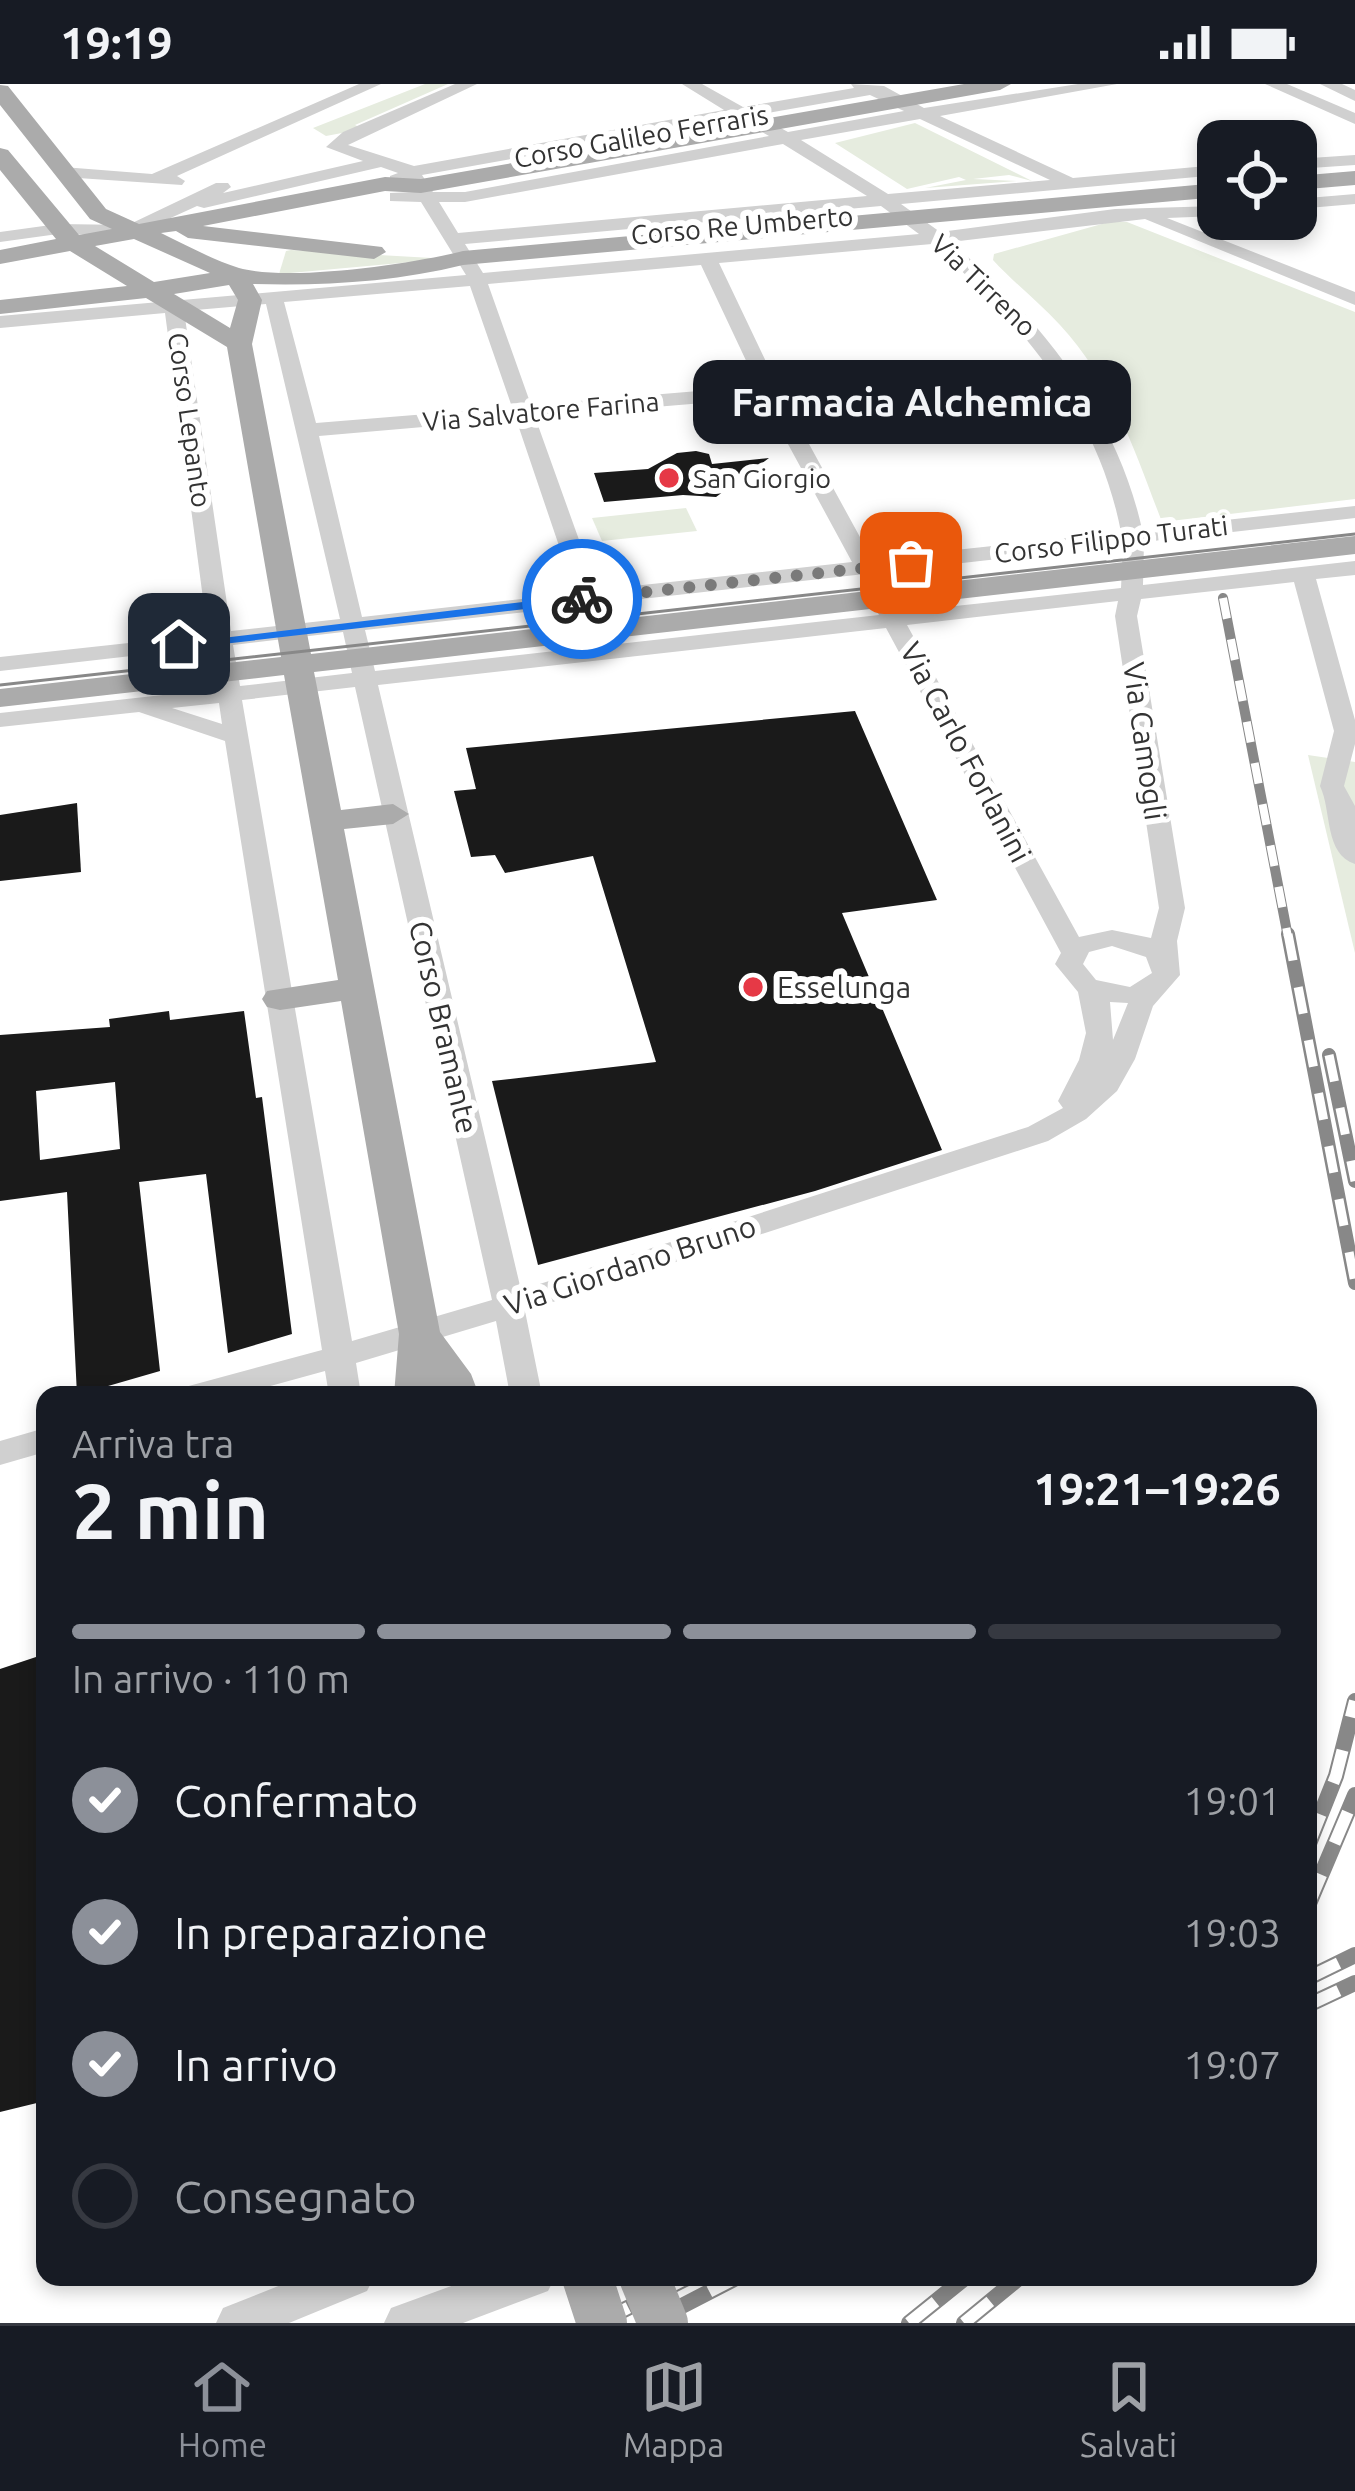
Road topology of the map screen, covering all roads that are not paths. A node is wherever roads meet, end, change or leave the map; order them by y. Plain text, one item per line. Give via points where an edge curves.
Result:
1 (373, 84) edge
2 (469, 84) edge
3 (690, 84) edge
4 (1000, 84) edge
5 (1109, 84) edge
6 (1274, 84) edge
7 (1328, 84) edge
8 (0, 92) edge
9 (892, 93) edge
10 (1355, 95) edge
11 (950, 110) junction
12 (742, 112) junction
13 (1355, 119) edge
14 (765, 126) junction
15 (791, 140) junction
16 (0, 155) edge
17 (1355, 160) edge
18 (1317, 163) edge
19 (63, 172) junction
20 (1197, 174) edge
21 (157, 178) junction
22 (1355, 178) edge
23 (389, 181) junction
24 (1317, 181) edge
25 (856, 182) junction
26 (1070, 183) junction
27 (420, 185) junction
28 (223, 187) junction
29 (255, 189) junction
30 (1105, 190) junction
31 (1197, 194) edge
32 (1355, 199) edge
33 (884, 200) junction
34 (1317, 202) edge
35 (1139, 204) junction
36 (831, 205) junction
37 (182, 207) junction
38 (1197, 213) edge
39 (1182, 214) junction
40 (911, 218) junction
41 (131, 231) junction
42 (67, 236) junction
43 (0, 237) edge
44 (938, 238) junction
45 (265, 242) junction
46 (0, 257) edge
47 (465, 258) junction
48 (708, 259) junction
49 (1355, 280) edge
50 (148, 291) junction
51 (253, 291) junction
52 (1355, 298) edge
53 (0, 307) edge
54 (174, 307) junction
55 (0, 322) edge
56 (239, 344) junction
57 (770, 391) junction
58 (521, 414) junction
59 (311, 430) junction
60 (1355, 512) edge
61 (1132, 536) junction
62 (1355, 545) edge
63 (866, 568) junction
64 (1355, 568) edge
65 (1304, 574) junction
66 (1132, 583) junction
67 (588, 598) junction
68 (216, 608) junction
69 (888, 610) junction
70 (354, 626) junction
71 (294, 632) junction
72 (222, 640) junction
73 (155, 647) junction
74 (0, 664) edge
75 (361, 671) junction
76 (301, 676) junction
77 (231, 684) junction
78 (0, 698) edge
79 (138, 704) junction
80 (0, 720) edge
81 (1351, 736) edge
82 (240, 739) junction
83 (393, 814) junction
84 (326, 821) junction
85 (1355, 856) edge
86 (1166, 886) junction
87 (1051, 905) junction
88 (1116, 937) junction
89 (1074, 952) junction
90 (1164, 960) junction
91 (356, 988) junction
92 (1090, 988) junction
93 (1151, 990) junction
94 (280, 999) junction
95 (1060, 1122) junction
96 (506, 1305) junction
97 (420, 1334) junction
98 (337, 1356) junction
99 (229, 1386) edge
100 (343, 1386) edge
101 (416, 1386) edge
102 (456, 1386) edge
103 (524, 1386) edge
104 (36, 1443) edge
105 (0, 1453) edge
106 (330, 2286) edge
107 (501, 2286) edge
108 (589, 2286) edge
109 (648, 2286) edge
110 (238, 2323) edge
111 (406, 2323) edge
112 (602, 2323) edge
113 (664, 2323) edge

1 - 21 street
2 - 23 street via 335,147
3 - 12 street, Via Tirreno
4 - 9 main road, Corso Galileo Ferraris
5 - 11 street, Corso Galileo Ferraris
6 - 13 street
7 - 10 street
8 - 19 main road
9 - 11 street, Corso Galileo Ferraris
9 - 12 street, Corso Galileo Ferraris
9 - 14 main road, Corso Galileo Ferraris
9 - 15 street, Corso Galileo Ferraris
9 - 26 street
11 - 30 street
12 - 14 street, Via Tirreno
12 - 27 street, Corso Galileo Ferraris via 444,162
14 - 15 street, Via Tirreno
14 - 27 main road, Corso Galileo Ferraris
15 - 25 street, Via Tirreno
15 - 27 street, Corso Galileo Ferraris via 465,197
16 - 42 main road
17 - 18 street
19 - 21 street
19 - 41 main road via 98,214
20 - 30 street, Corso Re Umberto
21 - 28 street
22 - 24 main road
23 - 27 main road
23 - 27 street
23 - 29 street
23 - 41 main road
23 - 45 main road via 298,217
25 - 33 street, Via Tirreno
25 - 36 street, Corso Re Umberto
26 - 30 street
26 - 33 street, Corso Re Umberto
27 - 47 street
28 - 29 street
28 - 37 street
29 - 37 street
30 - 35 main road, Corso Re Umberto
30 - 40 main road, Corso Re Umberto
31 - 35 main road, Corso Re Umberto
32 - 34 street
33 - 36 street, Corso Re Umberto
33 - 40 street, Via Tirreno
35 - 39 street, Corso Re Umberto
35 - 44 street, Corso Re Umberto
35 - 52 street
36 - 47 street, Corso Re Umberto
37 - 41 street
38 - 39 street, Corso Re Umberto
39 - 49 street
40 - 44 street, Via Tirreno
40 - 47 main road, Corso Re Umberto
41 - 42 main road
41 - 45 main road
41 - 51 main road
42 - 43 street
42 - 46 main road
42 - 50 main road
44 - 48 street, Corso Re Umberto
44 - 61 street, Via Tirreno via 1060,363 1098,429
45 - 47 main road
45 - 51 main road
47 - 48 street, Corso Re Umberto
47 - 51 street, Corso Re Umberto
47 - 51 main road
47 - 58 street
48 - 57 street
50 - 51 main road
50 - 53 main road
50 - 54 main road
51 - 54 street
51 - 56 main road, Corso Lepanto
51 - 59 street via 279,308
54 - 55 street
54 - 56 main road, Corso Lepanto
54 - 68 street, Corso Lepanto
56 - 71 main road, Corso Lepanto
57 - 58 street, Via Salvatore Farina
57 - 63 street
58 - 59 street, Via Salvatore Farina
58 - 67 street
59 - 70 street
60 - 61 street, Corso Filippo Turati
61 - 63 street, Corso Filippo Turati
61 - 66 street, Via Tirreno
62 - 66 main road, Corso Filippo Turati
63 - 67 street, Corso Filippo Turati
64 - 65 street, Corso Filippo Turati
65 - 66 street, Corso Filippo Turati
65 - 81 street
66 - 69 main road, Corso Filippo Turati
66 - 86 street, Via Camogli via 1126,616
67 - 70 street, Corso Filippo Turati
68 - 72 street, Corso Lepanto
68 - 73 street via 166,627
69 - 75 main road, Corso Filippo Turati
69 - 87 street, Via Carlo Forlanini
70 - 71 street, Corso Filippo Turati
70 - 75 street
71 - 72 street, Corso Filippo Turati
71 - 76 main road, Corso Lepanto
72 - 73 street, Corso Filippo Turati
72 - 77 street, Corso Lepanto
73 - 74 street, Corso Filippo Turati
75 - 76 main road, Corso Filippo Turati
75 - 83 street, Corso Bramante
76 - 77 main road, Corso Filippo Turati
76 - 84 main road
77 - 78 main road, Corso Filippo Turati
77 - 79 street
77 - 82 street
79 - 80 street
79 - 82 street
81 - 85 street via 1332,786
82 - 94 street
83 - 84 main road
83 - 96 street, Corso Bramante
84 - 91 main road
86 - 88 street via 1147,915
86 - 90 street, Via Camogli via 1172,908
87 - 88 street
87 - 89 street, Via Carlo Forlanini
88 - 89 street
88 - 90 street
89 - 92 street via 1072,974
90 - 93 street via 1166,975
91 - 94 main road
91 - 97 main road
92 - 93 street
92 - 95 street via 1101,1040
93 - 95 street, Via Giordano Bruno via 1131,1018 1110,1079 1093,1103
94 - 98 street
95 - 96 street, Via Giordano Bruno via 1016,1143
96 - 97 street, Via Giordano Bruno
96 - 103 street, Corso Bramante
97 - 98 street, Via Giordano Bruno
97 - 101 main road
97 - 102 main road
98 - 99 street, Via Giordano Bruno
98 - 100 street
104 - 105 street
106 - 110 street
107 - 111 street
108 - 112 main road, bridge
109 - 113 main road, bridge

